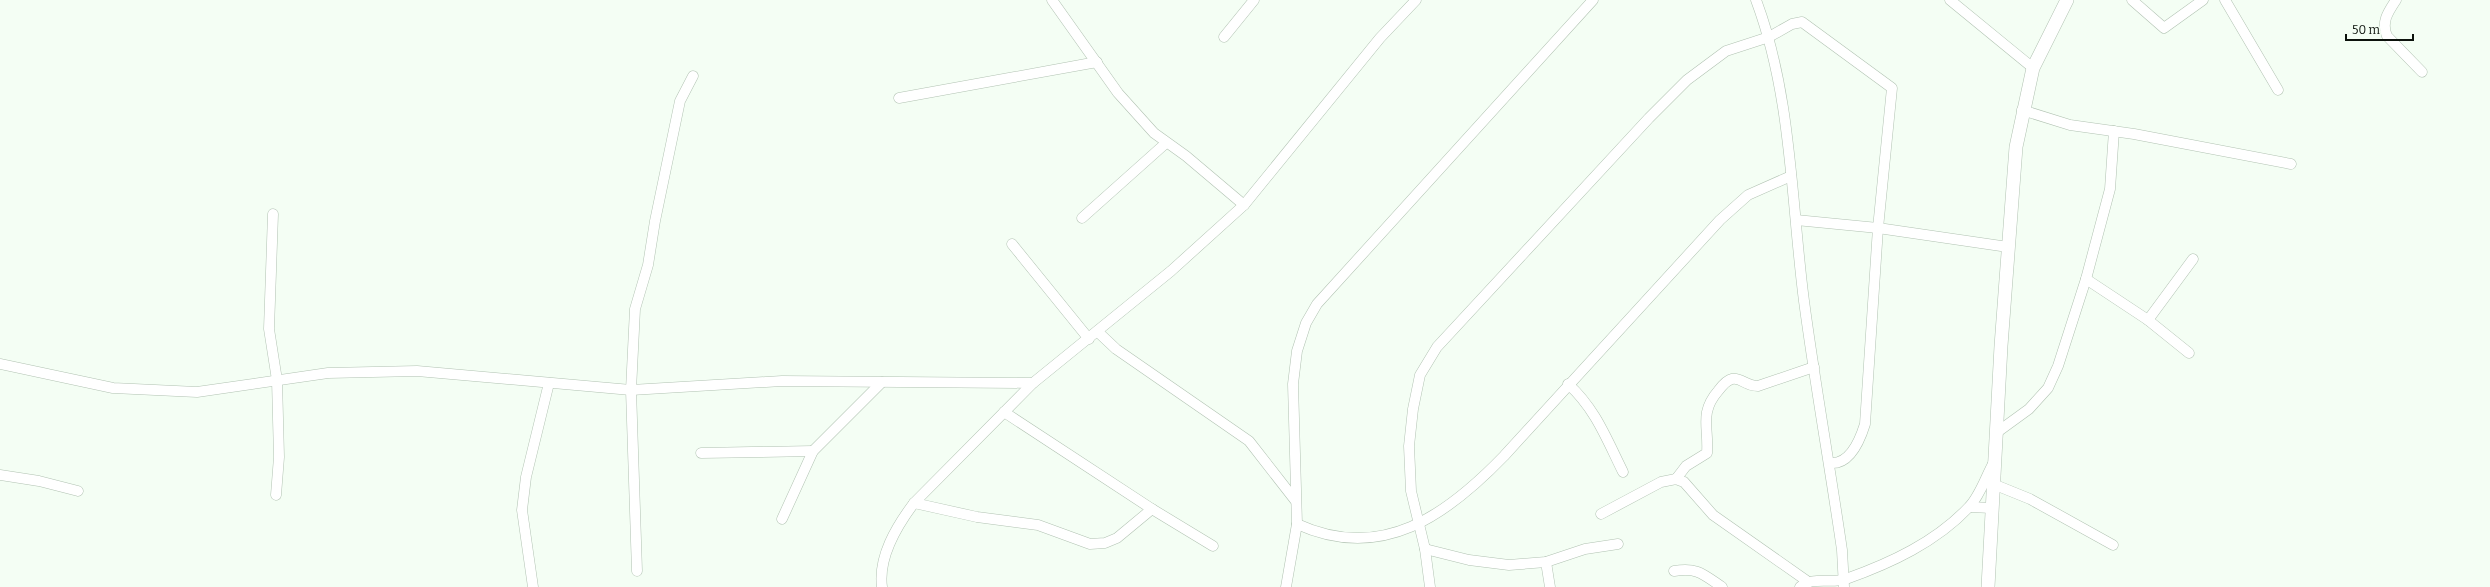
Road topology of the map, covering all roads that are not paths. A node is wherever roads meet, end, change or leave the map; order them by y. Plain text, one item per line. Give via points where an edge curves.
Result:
1 (1052, 0) edge
2 (1254, 0) edge
3 (1416, 0) edge
4 (1593, 0) edge
5 (1756, 0) edge
6 (1950, 0) edge
7 (2067, 0) edge
8 (2132, 0) edge
9 (2203, 0) edge
10 (2225, 0) edge
11 (2396, 0) edge
12 (1224, 37) dead end
13 (1769, 37) junction
14 (1097, 62) junction
15 (2033, 68) junction
16 (2422, 72) dead end
17 (693, 76) dead end
18 (2278, 90) dead end
19 (899, 98) dead end
20 (2022, 110) junction
21 (2114, 131) junction
22 (1166, 143) junction
23 (2291, 164) dead end
24 (1791, 176) junction
25 (1244, 205) junction
26 (273, 214) dead end
27 (1082, 218) dead end
28 (1796, 220) junction
29 (1878, 228) junction
30 (1012, 244) dead end
31 (2008, 247) junction
32 (2192, 259) dead end
33 (2086, 279) junction
34 (2148, 320) junction
35 (1098, 332) junction
36 (1089, 339) junction
37 (2189, 353) dead end
38 (0, 364) edge
39 (1814, 367) junction
40 (277, 380) junction
41 (882, 382) junction
42 (549, 383) junction
43 (1033, 383) junction
44 (1568, 384) junction
45 (631, 390) junction
46 (1004, 412) junction
47 (1996, 433) junction
48 (813, 451) junction
49 (702, 453) dead end
50 (1994, 462) junction
51 (1830, 463) junction
52 (1623, 472) dead end
53 (0, 475) edge
54 (1676, 478) junction
55 (1993, 484) junction
56 (78, 491) dead end
57 (276, 495) dead end
58 (1295, 500) junction
59 (914, 503) junction
60 (1970, 507) junction
61 (1992, 508) junction
62 (1152, 509) junction
63 (1601, 514) dead end
64 (782, 519) dead end
65 (1297, 524) junction
66 (1419, 525) junction
67 (1618, 544) dead end
68 (2113, 545) dead end
69 (1213, 546) dead end
70 (1425, 549) junction
71 (1546, 562) junction
72 (637, 570) dead end
73 (1674, 572) dead end
74 (1844, 583) edge
75 (1803, 584) edge
76 (533, 587) edge
77 (882, 587) edge
78 (1286, 587) edge
79 (1430, 587) edge
80 (1550, 587) edge
81 (1722, 587) edge
82 (1988, 587) edge

1 - 14 street
2 - 12 street
3 - 25 street via 1380,38
4 - 58 street via 1317,304 1306,323 1297,351 1293,384
5 - 13 street
6 - 15 street
7 - 15 street
8 - 9 street via 2164,28
10 - 18 street
11 - 16 street via 2386,17 2386,36
13 - 24 street via 1783,108
13 - 29 street via 1792,24 1802,22 1892,88
13 - 66 street via 1726,52 1687,80 1437,347 1420,375 1409,446 1411,491
14 - 19 street
14 - 22 street via 1118,93
15 - 20 street
17 - 45 street via 680,100 654,221 648,264 635,309
20 - 21 street via 2070,126
20 - 31 street via 2016,147
21 - 23 street
21 - 33 street via 2110,189
22 - 25 street via 1186,156
22 - 27 street
24 - 28 street
24 - 44 street via 1748,194
25 - 35 street
26 - 40 street via 269,329
28 - 29 street
28 - 39 street
29 - 31 street
29 - 51 street via 1865,424 1853,451 1842,461
30 - 36 street
31 - 47 street
32 - 34 street
33 - 34 street
33 - 47 street via 2058,366 2048,388 2029,409
34 - 37 street
35 - 36 street
35 - 58 street via 1116,349 1249,441
36 - 43 street
38 - 40 street via 113,388 197,392
39 - 51 street
39 - 54 street via 1758,386 1749,386 1740,379 1732,379 1711,400 1705,417 1707,453 1686,466
40 - 42 street via 328,373 417,371
40 - 57 street via 279,457
41 - 43 street
41 - 45 street via 782,382
41 - 48 street
42 - 45 street
42 - 76 street via 526,477 522,510
43 - 46 street
44 - 52 street via 1595,415
44 - 66 street via 1480,481 1448,507
45 - 72 street
46 - 59 street
46 - 62 street
47 - 50 street
48 - 49 street
48 - 64 street
50 - 55 street
50 - 60 street
51 - 74 street
53 - 56 street
54 - 63 street via 1661,482
54 - 75 street via 1684,482 1713,514
55 - 61 street
55 - 68 street via 2030,499
58 - 65 street
59 - 62 street via 977,518 1038,525 1090,544 1105,543 1117,538
59 - 77 street via 902,519 885,554
60 - 61 street
60 - 74 street via 1927,543
61 - 82 street
62 - 69 street
65 - 66 street via 1333,537 1361,537 1398,532
65 - 78 street
66 - 70 street
67 - 71 street via 1585,549
70 - 71 street via 1469,560 1509,565
70 - 79 street
71 - 80 street
73 - 81 street via 1689,568 1699,571
74 - 75 street

